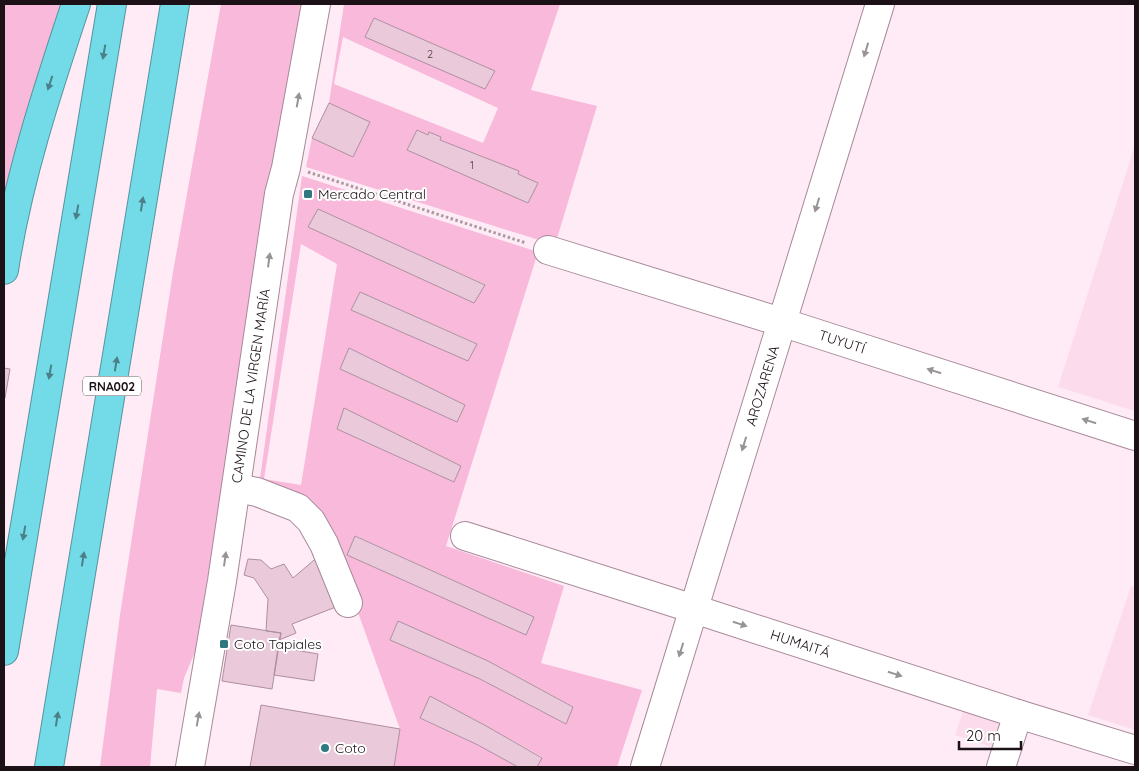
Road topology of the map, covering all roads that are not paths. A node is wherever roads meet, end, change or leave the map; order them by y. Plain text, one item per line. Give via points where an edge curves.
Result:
1 (76, 4) edge
2 (112, 4) edge
3 (175, 4) edge
4 (316, 4) edge
5 (880, 4) edge
6 (548, 250) road end
7 (4, 270) edge
8 (781, 322) junction
9 (1135, 436) edge
10 (236, 488) junction
11 (465, 536) dead end
12 (348, 603) dead end
13 (694, 609) junction
14 (4, 651) edge
15 (1018, 714) junction
16 (1135, 750) edge
17 (49, 767) edge
18 (190, 767) edge
19 (645, 767) edge
20 (1001, 767) edge

1 -> 7 highway via 40,115
2 -> 14 highway
17 -> 3 highway, RNA002
10 -> 4 street, CAMINO DE LA VIRGEN MARÍA via 279,194
5 -> 8 street, AROZARENA
6 - 8 street, TUYUTÍ
9 -> 8 street, TUYUTÍ
8 -> 13 street, AROZARENA
10 - 12 street via 257,492 298,508 312,520
18 -> 10 street, CAMINO DE LA VIRGEN MARÍA
11 - 13 street, HUMAITÁ
13 -> 15 street, HUMAITÁ
13 -> 19 street, AROZARENA
15 - 16 street, HUMAITÁ
15 - 20 street

